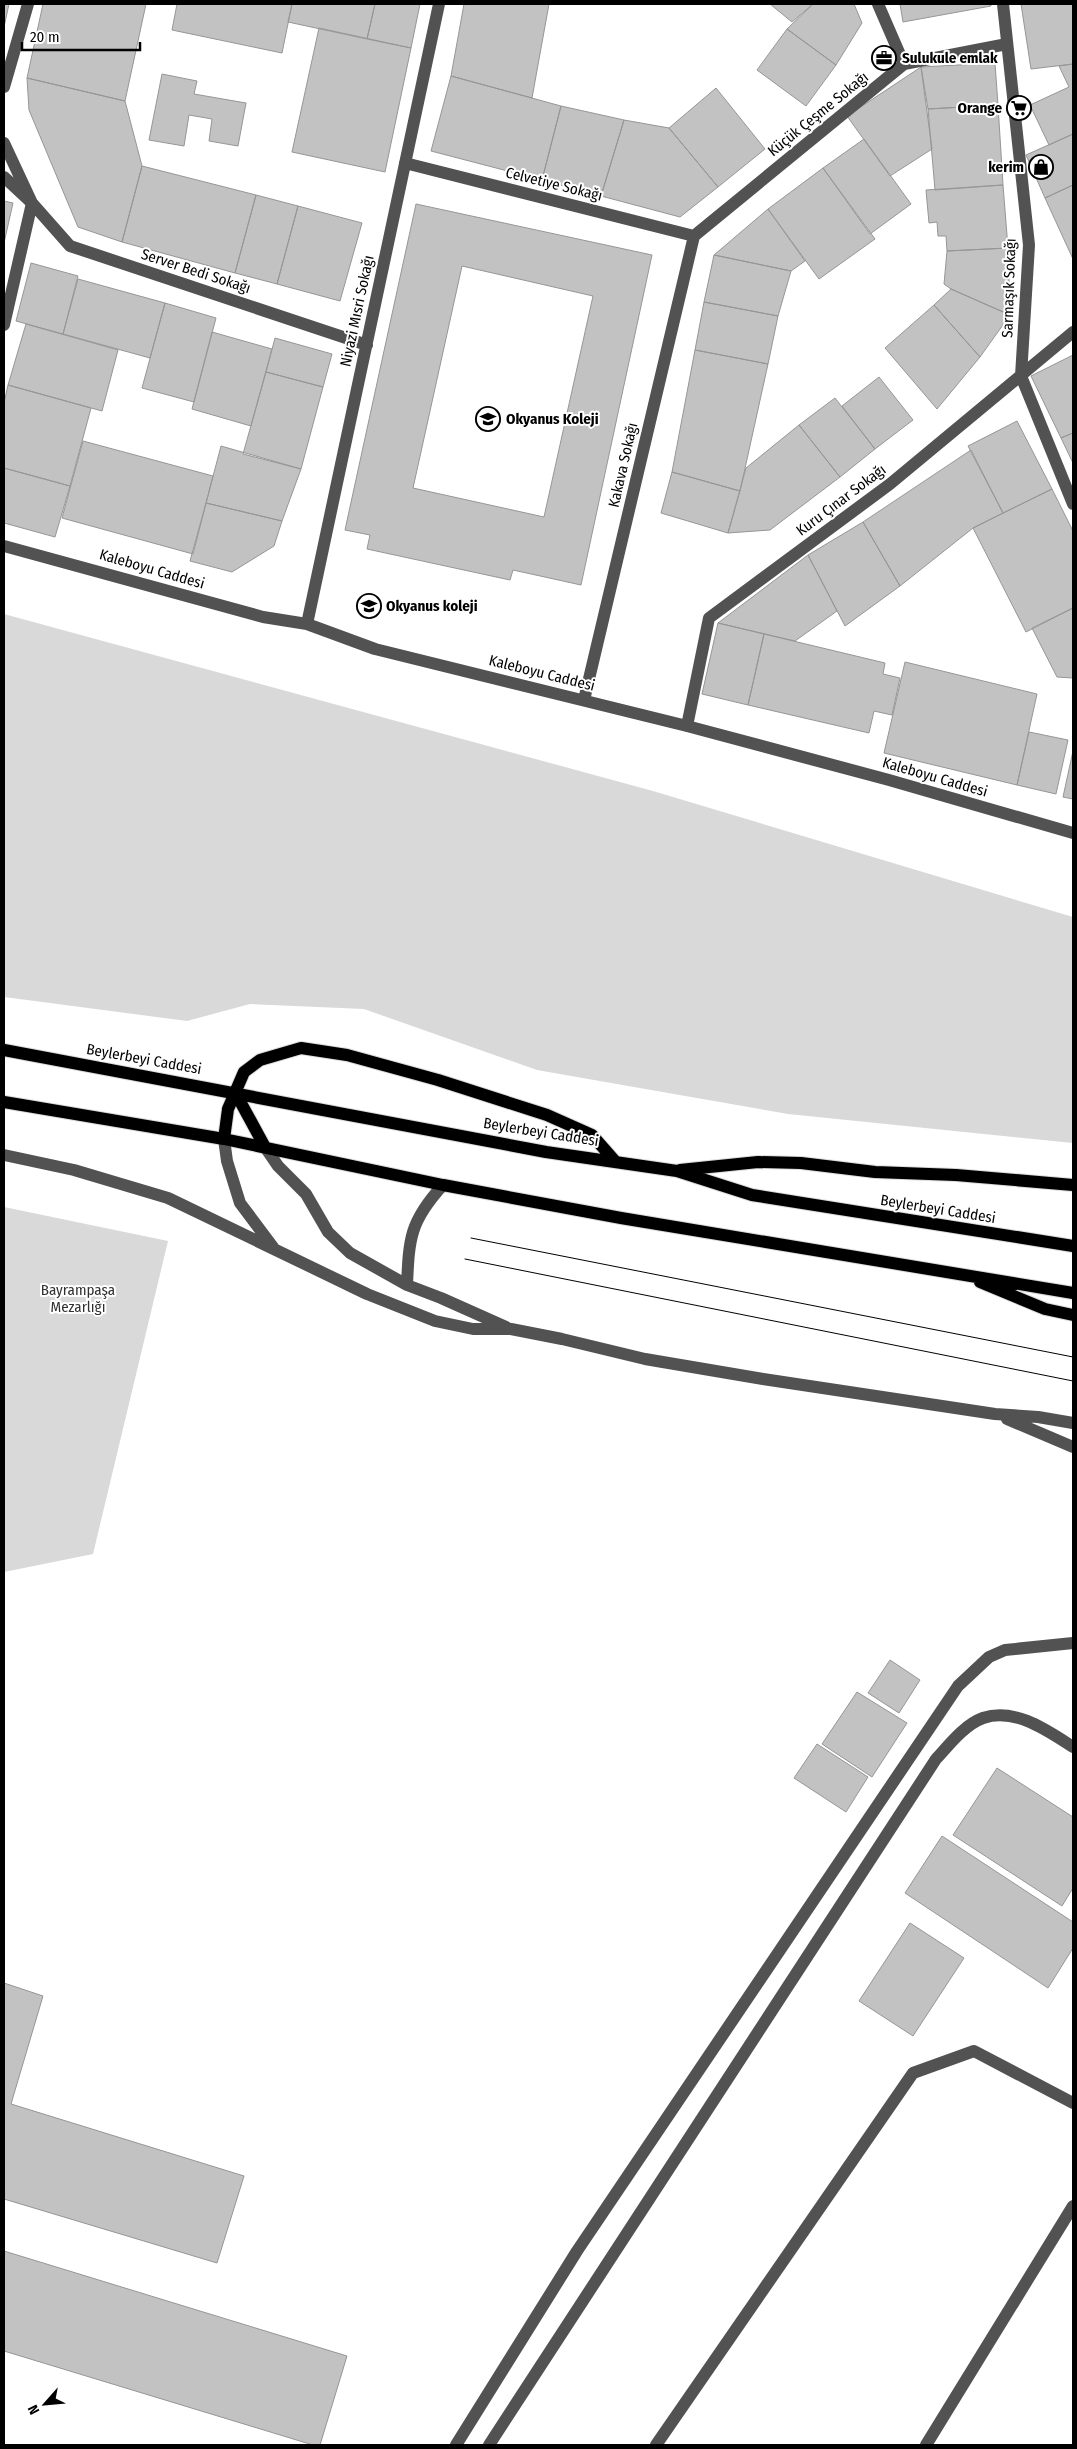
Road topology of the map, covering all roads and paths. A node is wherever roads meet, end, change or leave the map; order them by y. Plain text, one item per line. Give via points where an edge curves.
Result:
1 (28, 4) edge
2 (439, 4) edge
3 (878, 4) edge
4 (1003, 4) edge
5 (1007, 44) junction
6 (904, 64) junction
7 (4, 87) edge
8 (4, 144) edge
9 (405, 163) junction
10 (4, 177) edge
11 (32, 203) junction
12 (694, 236) junction
13 (4, 325) edge
14 (1073, 332) edge
15 (367, 345) junction
16 (1021, 376) junction
17 (1073, 504) edge
18 (4, 546) edge
19 (307, 624) junction
20 (584, 700) junction
21 (686, 726) junction
22 (1073, 833) edge
23 (4, 1050) edge
24 (235, 1092) junction
25 (4, 1102) edge
26 (224, 1139) junction
27 (264, 1147) junction
28 (4, 1155) edge
29 (614, 1160) junction
30 (677, 1171) junction
31 (443, 1185) junction
32 (1073, 1185) edge
33 (1073, 1246) edge
34 (274, 1249) junction
35 (957, 1273) junction
36 (407, 1286) junction
37 (1073, 1293) edge
38 (1073, 1315) edge
39 (511, 1329) junction
40 (996, 1414) junction
41 (1073, 1422) edge
42 (1073, 1447) edge
43 (1073, 1643) edge
44 (1073, 1747) edge
45 (1073, 2103) edge
46 (1073, 2206) edge
47 (456, 2445) edge
48 (489, 2445) edge
49 (656, 2445) edge
50 (926, 2445) edge

1 - 7 street
2 - 9 street, Niyazi Mısri Sokağı
3 - 6 street
4 - 5 street, Sarmaşık Sokağı
5 - 6 street, Küçük Çeşme Sokağı
5 - 16 street, Sarmaşık Sokağı via 1029,246
6 - 12 street, Küçük Çeşme Sokağı
8 - 11 street
9 - 12 street, Celvetiye Sokağı
9 - 15 street, Niyazi Mısri Sokağı
10 - 11 street
11 - 13 street
11 - 15 street, Server Bedi Sokağı via 70,246
12 - 20 street, Kakava Sokağı
14 - 16 street, Kuru Çınar Sokağı
15 - 19 street, Niyazi Mısri Sokağı
16 - 17 street, Sarmaşık Sokağı
16 - 21 street, Kuru Çınar Sokağı via 890,484 708,618
18 - 19 street, Kaleboyu Caddesi via 263,617
19 - 20 street, Kaleboyu Caddesi via 375,649
20 - 21 street, Kaleboyu Caddesi
21 - 22 street, Kaleboyu Caddesi
23 - 24 main road, Beylerbeyi Caddesi
24 - 26 main road via 228,1109
24 - 27 main road
24 - 29 main road, Beylerbeyi Caddesi via 546,1152
24 - 29 main road via 244,1072 260,1060 294,1049 315,1049 438,1080 547,1115 592,1135
25 - 26 main road
26 - 27 main road
26 - 34 street via 240,1203
27 - 31 main road
27 - 36 street via 306,1194 328,1232 350,1253
28 - 34 street via 74,1170 168,1198
29 - 30 main road, Beylerbeyi Caddesi
30 - 32 main road via 758,1162 800,1163 875,1172
30 - 33 main road, Beylerbeyi Caddesi via 752,1195
31 - 35 main road via 620,1218
31 - 36 street via 415,1222 408,1248
34 - 39 street via 367,1294 435,1321 472,1329
35 - 37 main road
35 - 38 main road via 1045,1309
36 - 39 street
39 - 40 street via 645,1359
40 - 41 street
40 - 42 street
43 - 47 street via 1005,1650 989,1657 958,1686 577,2251
44 - 48 street via 1039,1725 1006,1716 983,1718 963,1731 936,1759
45 - 49 street via 974,2051 913,2073
46 - 50 street

